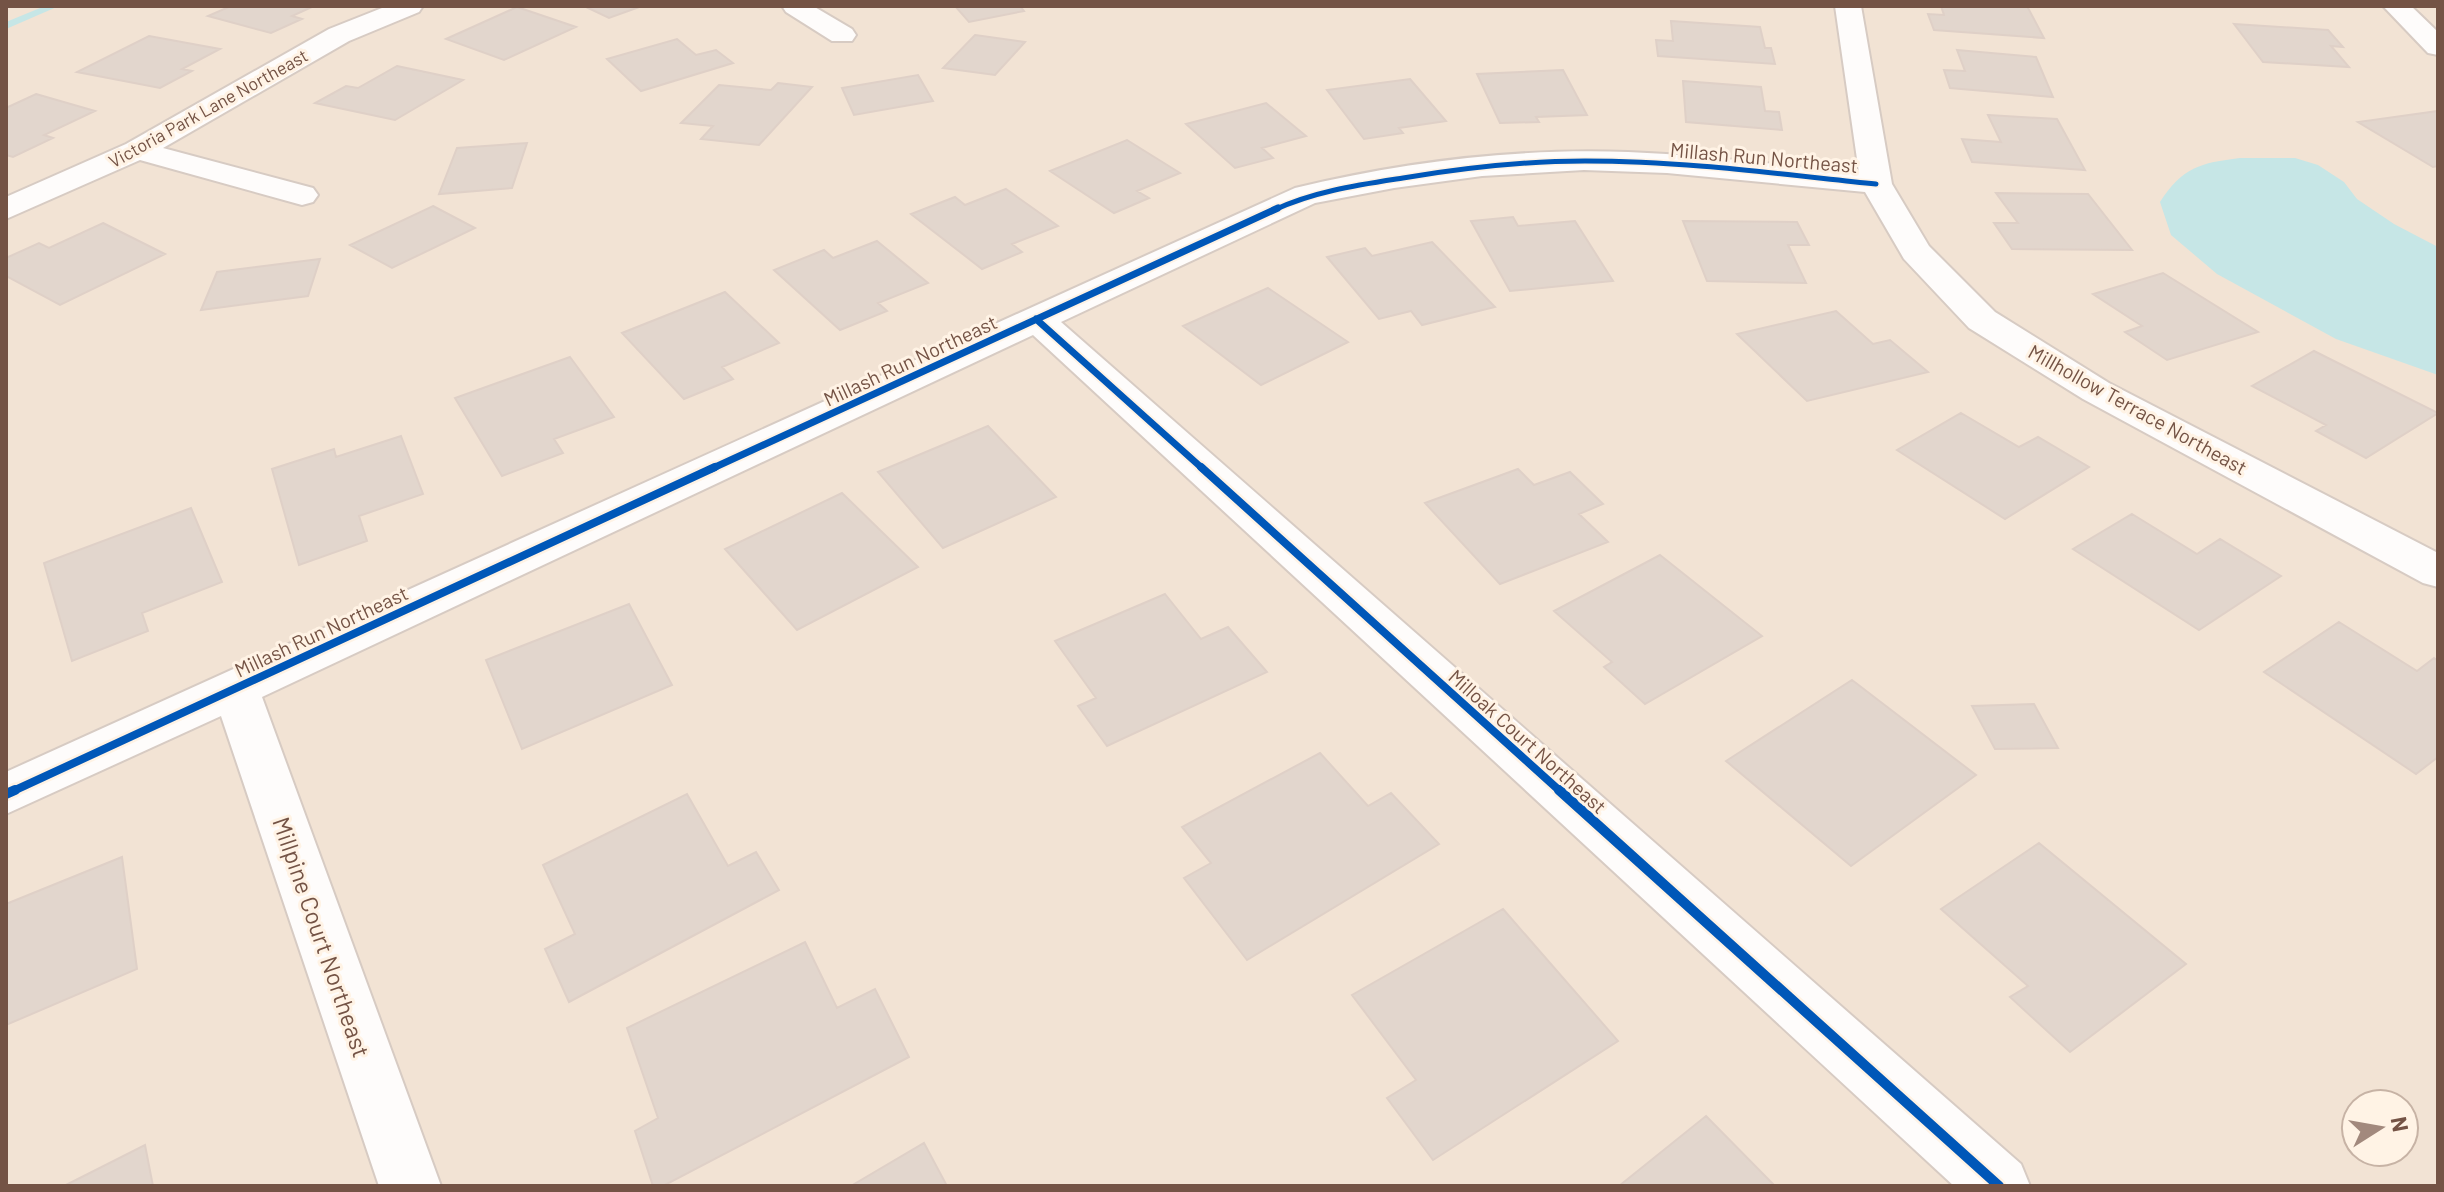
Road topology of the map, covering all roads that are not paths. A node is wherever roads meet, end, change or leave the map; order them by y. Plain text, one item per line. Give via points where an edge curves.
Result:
1 (410, 6) edge
2 (795, 6) edge
3 (1848, 6) edge
4 (2396, 6) edge
5 (842, 35) dead end
6 (2438, 47) edge
7 (137, 150) junction
8 (1876, 184) junction
9 (302, 195) dead end
10 (6, 209) edge
11 (1036, 319) junction
12 (2438, 572) edge
13 (235, 688) junction
14 (6, 794) edge
15 (410, 1186) edge
16 (1999, 1186) edge

1 - 7 street, Victoria Park Lane Northeast via 339,35
2 - 5 street
3 - 8 street, Millhollow Terrace Northeast
4 - 6 street
7 - 9 street
7 - 10 street, Victoria Park Lane Northeast
8 - 11 street, Millash Run Northeast via 1662,164 1544,162 1432,171 1306,195
8 - 12 street, Millhollow Terrace Northeast via 1916,252 1982,320 2096,391
11 - 13 street, Millash Run Northeast
11 - 16 street, Milloak Court Northeast
13 - 14 street, Millash Run Northeast
13 - 15 street, Millpine Court Northeast

